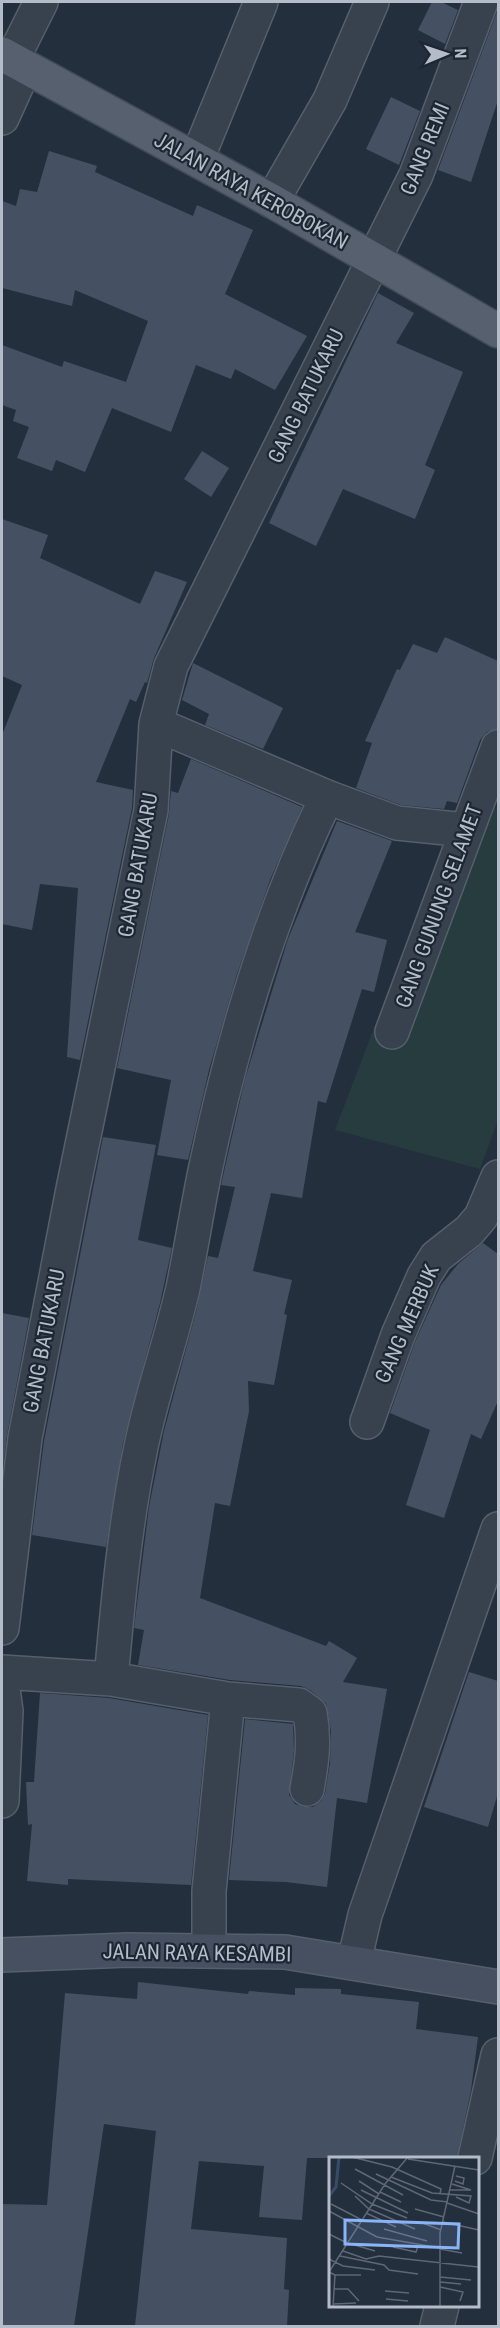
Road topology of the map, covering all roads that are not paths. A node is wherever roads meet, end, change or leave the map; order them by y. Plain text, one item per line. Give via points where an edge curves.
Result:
1 (41, 2) edge
2 (261, 2) edge
3 (372, 2) edge
4 (481, 2) edge
5 (13, 60) edge
6 (2, 118) edge
7 (197, 159) junction
8 (272, 201) junction
9 (374, 259) junction
10 (498, 332) edge
11 (156, 724) junction
12 (498, 747) edge
13 (327, 797) junction
14 (466, 830) junction
15 (392, 1032) dead end
16 (498, 1177) edge
17 (367, 1422) dead end
18 (9, 1505) edge
19 (498, 1529) edge
20 (2, 1628) edge
21 (2, 1672) edge
22 (111, 1678) junction
23 (2, 1682) edge
24 (228, 1700) junction
25 (308, 1789) dead end
26 (2, 1801) edge
27 (209, 1949) junction
28 (2, 1955) edge
29 (354, 1962) junction
30 (498, 1987) edge
31 (498, 2055) edge
32 (475, 2157) edge
33 (442, 2307) edge
34 (437, 2326) edge

1 - 5 street
2 - 7 street
3 - 8 street via 330,100
4 - 9 street, GANG REMI via 416,176
5 - 6 street
5 - 7 main road, JALAN RAYA KEROBOKAN
7 - 8 main road, JALAN RAYA KEROBOKAN
8 - 9 main road, JALAN RAYA KEROBOKAN
9 - 10 main road, JALAN RAYA KEROBOKAN
9 - 11 street, GANG BATUKARU via 171,666
11 - 13 street
11 - 18 street, GANG BATUKARU via 151,810
12 - 14 street, GANG GUNUNG SELAMET
13 - 14 street via 397,823
13 - 22 street via 296,859 264,945 235,1047 205,1171 179,1305 140,1449 122,1560
14 - 15 street, GANG GUNUNG SELAMET
16 - 17 street, GANG MERBUK via 481,1217 436,1257 424,1276
18 - 20 street, GANG BATUKARU
19 - 29 street via 365,1915
21 - 22 street
22 - 24 street
23 - 26 street via 6,1711
24 - 25 street via 299,1705 310,1713 314,1749
24 - 27 street via 209,1891
27 - 28 street, JALAN RAYA KESAMBI
27 - 29 street, JALAN RAYA KESAMBI via 285,1952
29 - 30 street, JALAN RAYA KESAMBI
31 - 32 street
33 - 34 street

